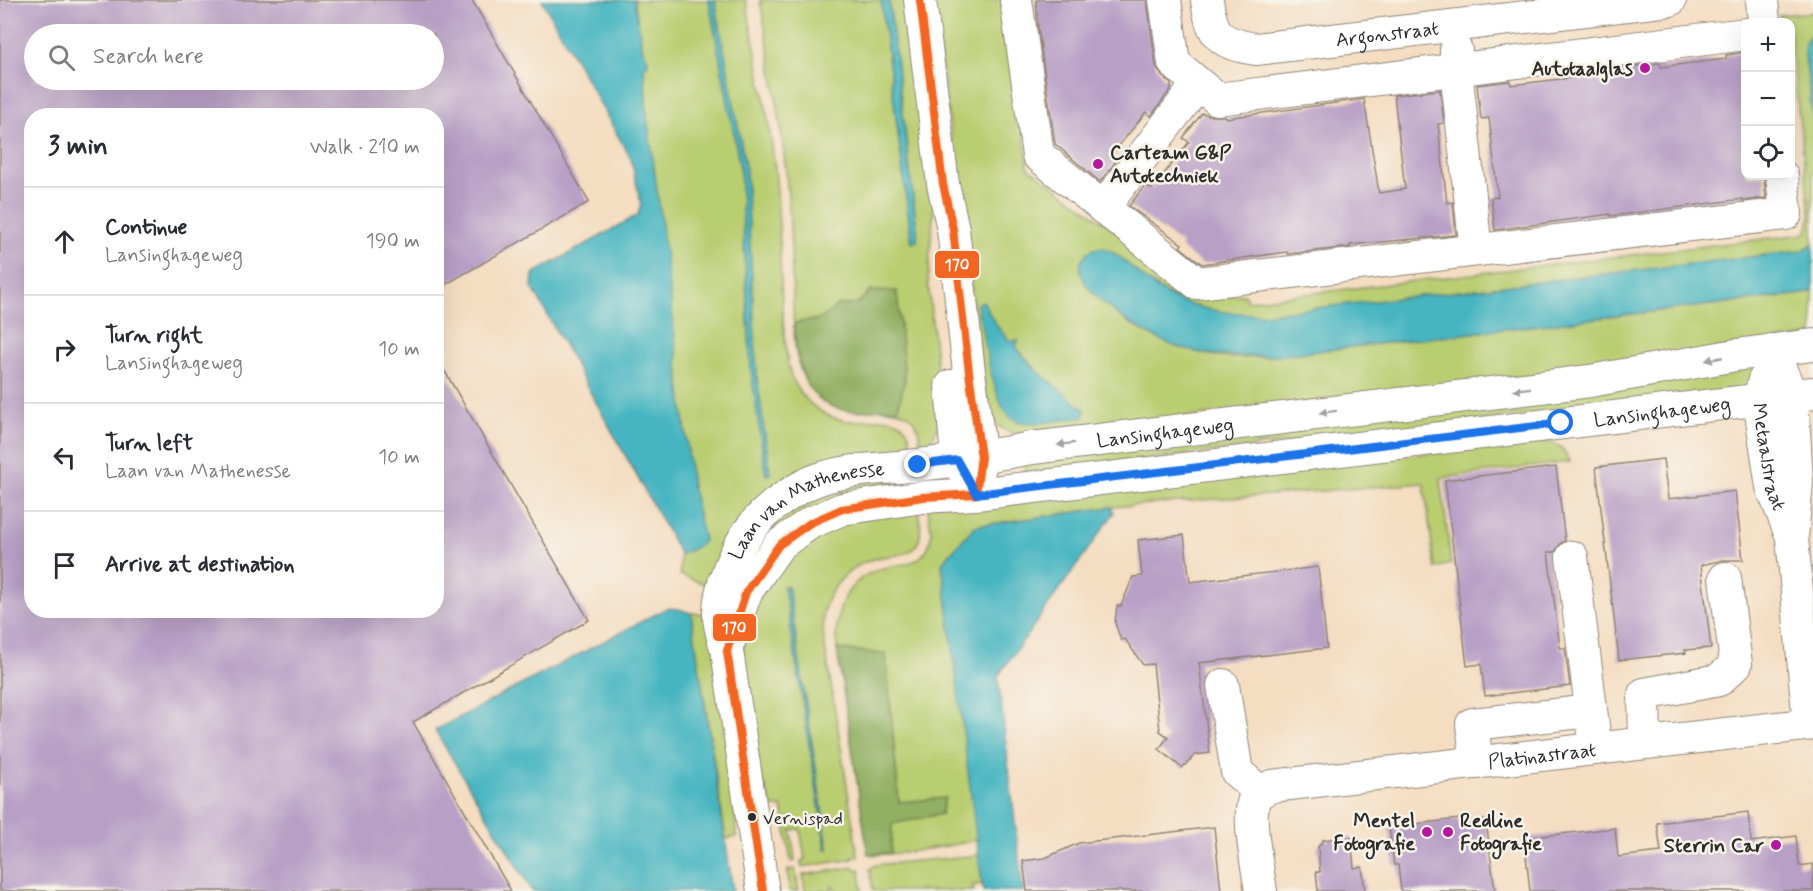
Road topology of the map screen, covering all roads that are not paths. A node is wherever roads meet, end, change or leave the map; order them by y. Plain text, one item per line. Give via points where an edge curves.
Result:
1 (920, 0) edge
2 (1016, 0) edge
3 (1165, 0) edge
4 (1207, 0) edge
5 (1670, 0) edge
6 (1762, 0) edge
7 (1764, 18) edge
8 (1456, 25) junction
9 (1741, 35) edge
10 (1456, 70) junction
11 (1198, 84) junction
12 (1782, 180) edge
13 (1103, 208) junction
14 (1476, 250) junction
15 (1813, 345) edge
16 (1772, 350) junction
17 (1803, 395) edge
18 (1759, 400) junction
19 (969, 459) junction
20 (976, 494) junction
21 (1792, 537) junction
22 (1572, 556) dead end
23 (1725, 578) dead end
24 (727, 651) junction
25 (1223, 685) dead end
26 (1592, 711) junction
27 (1811, 724) edge
28 (1645, 743) junction
29 (1596, 749) junction
30 (1477, 762) junction
31 (1266, 789) junction
32 (763, 891) edge
33 (1261, 891) edge

1 - 19 street via 942,184 937,262 952,395
2 - 13 street via 1038,155
3 - 11 street via 1174,63
4 - 8 street, Argonstraat via 1209,20 1218,36 1233,45 1256,49
5 - 8 street, Argonstraat
6 - 7 street
8 - 10 street
9 - 10 street
10 - 11 street via 1217,99
10 - 14 street
11 - 13 street
12 - 14 street via 1786,214
13 - 14 street via 1197,283
15 - 16 street, Lansinghageweg
16 - 17 street, Metaalstraat
16 - 18 street, Metaalstraat
16 -> 19 street, Lansinghageweg via 1590,381 1056,445
17 - 18 street, Lansinghageweg
17 - 21 street, Metaalstraat
18 - 20 street, Lansinghageweg
18 - 21 street, Metaalstraat via 1772,487
19 - 20 street
19 - 24 street, Laan van Mathenesse via 842,472 792,492 752,526 732,559 719,616
20 - 24 street, Laan van Mathenesse via 922,497 842,509 810,523 779,545 746,592
21 - 27 street, Metaalstraat
22 - 26 street
23 - 28 street via 1736,664 1719,680 1644,694
24 - 32 street, Laan van Mathenesse
25 - 31 street via 1237,772
26 - 29 street
26 - 30 street via 1472,724
27 - 28 street, Platinastraat
28 - 29 street, Platinastraat
29 - 30 street, Platinastraat
30 - 31 street, Platinastraat
31 - 33 street via 1254,799 1252,816

